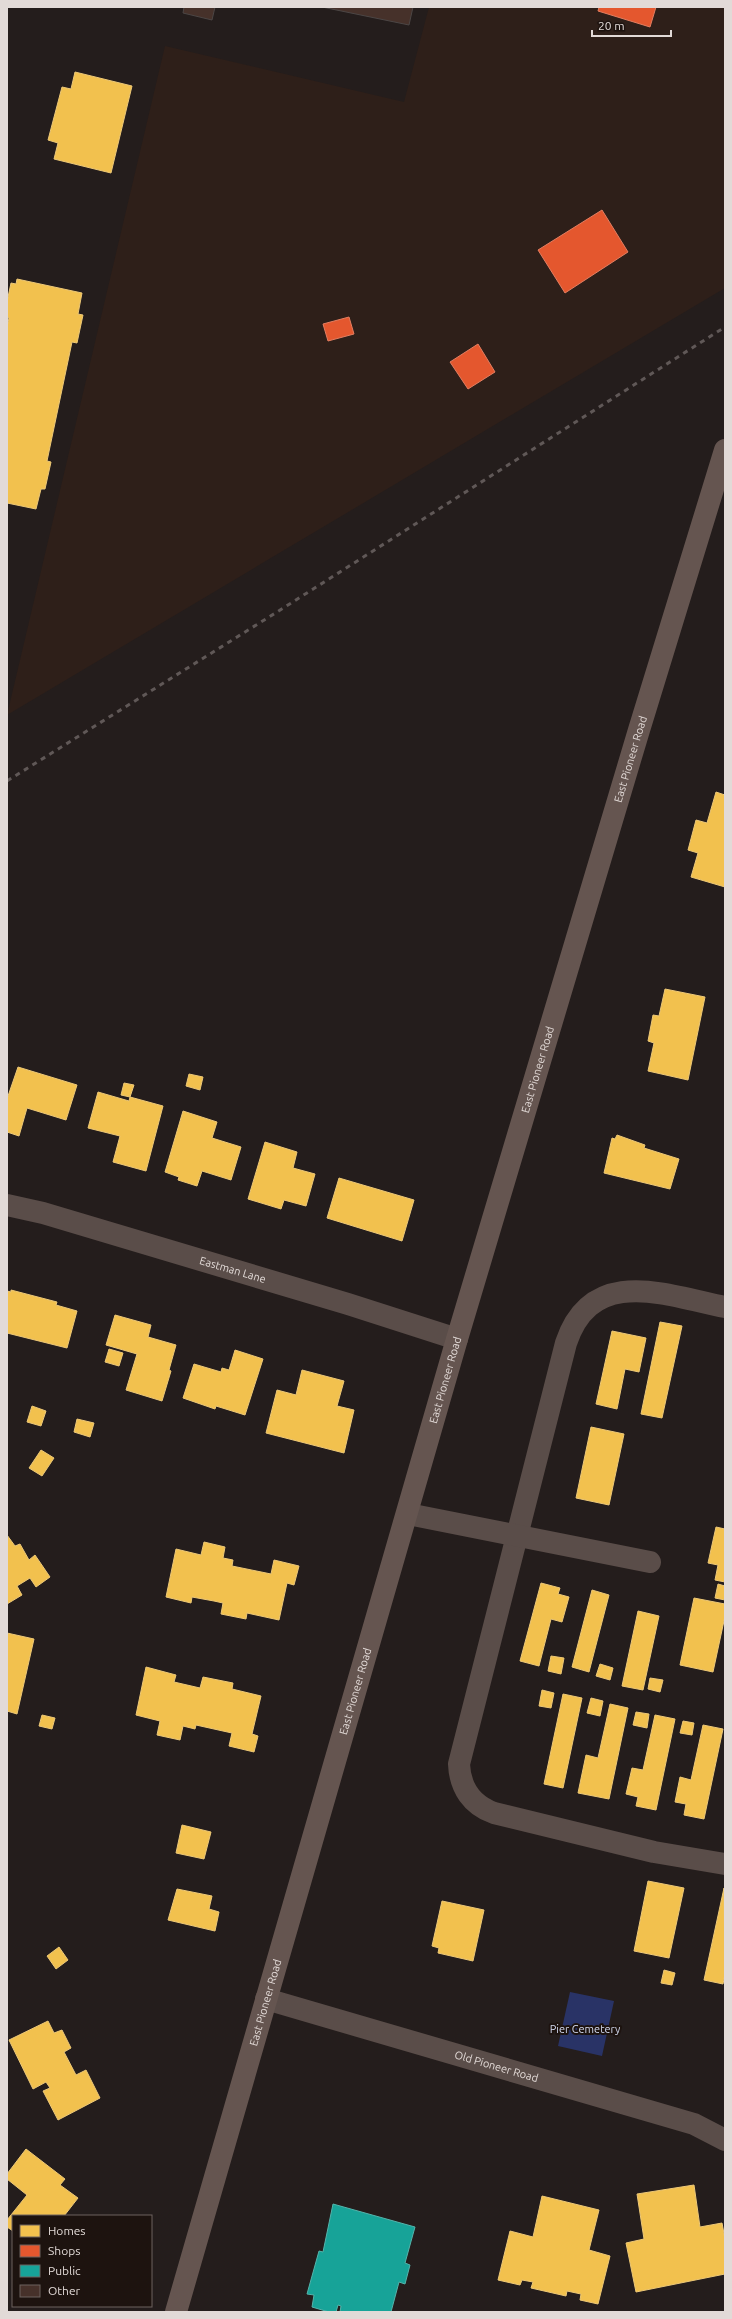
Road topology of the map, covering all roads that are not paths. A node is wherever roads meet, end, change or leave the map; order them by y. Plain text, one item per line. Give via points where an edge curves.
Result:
1 (725, 450) edge
2 (7, 1205) edge
3 (725, 1307) edge
4 (457, 1339) junction
5 (408, 1514) junction
6 (517, 1535) junction
7 (650, 1562) dead end
8 (725, 1864) edge
9 (266, 1999) junction
10 (725, 2140) edge
11 (176, 2312) edge

1 - 4 main road, East Pioneer Road
2 - 4 street, Eastman Lane via 42,1213 333,1299
3 - 6 street via 648,1290 631,1290 615,1293 600,1300 581,1315 566,1344
4 - 5 main road, East Pioneer Road
5 - 6 street
5 - 9 main road, East Pioneer Road
6 - 7 street
6 - 8 street via 460,1756 461,1780 468,1795 479,1806 494,1813 654,1852
9 - 10 street, Old Pioneer Road via 694,2124
9 - 11 main road, East Pioneer Road

